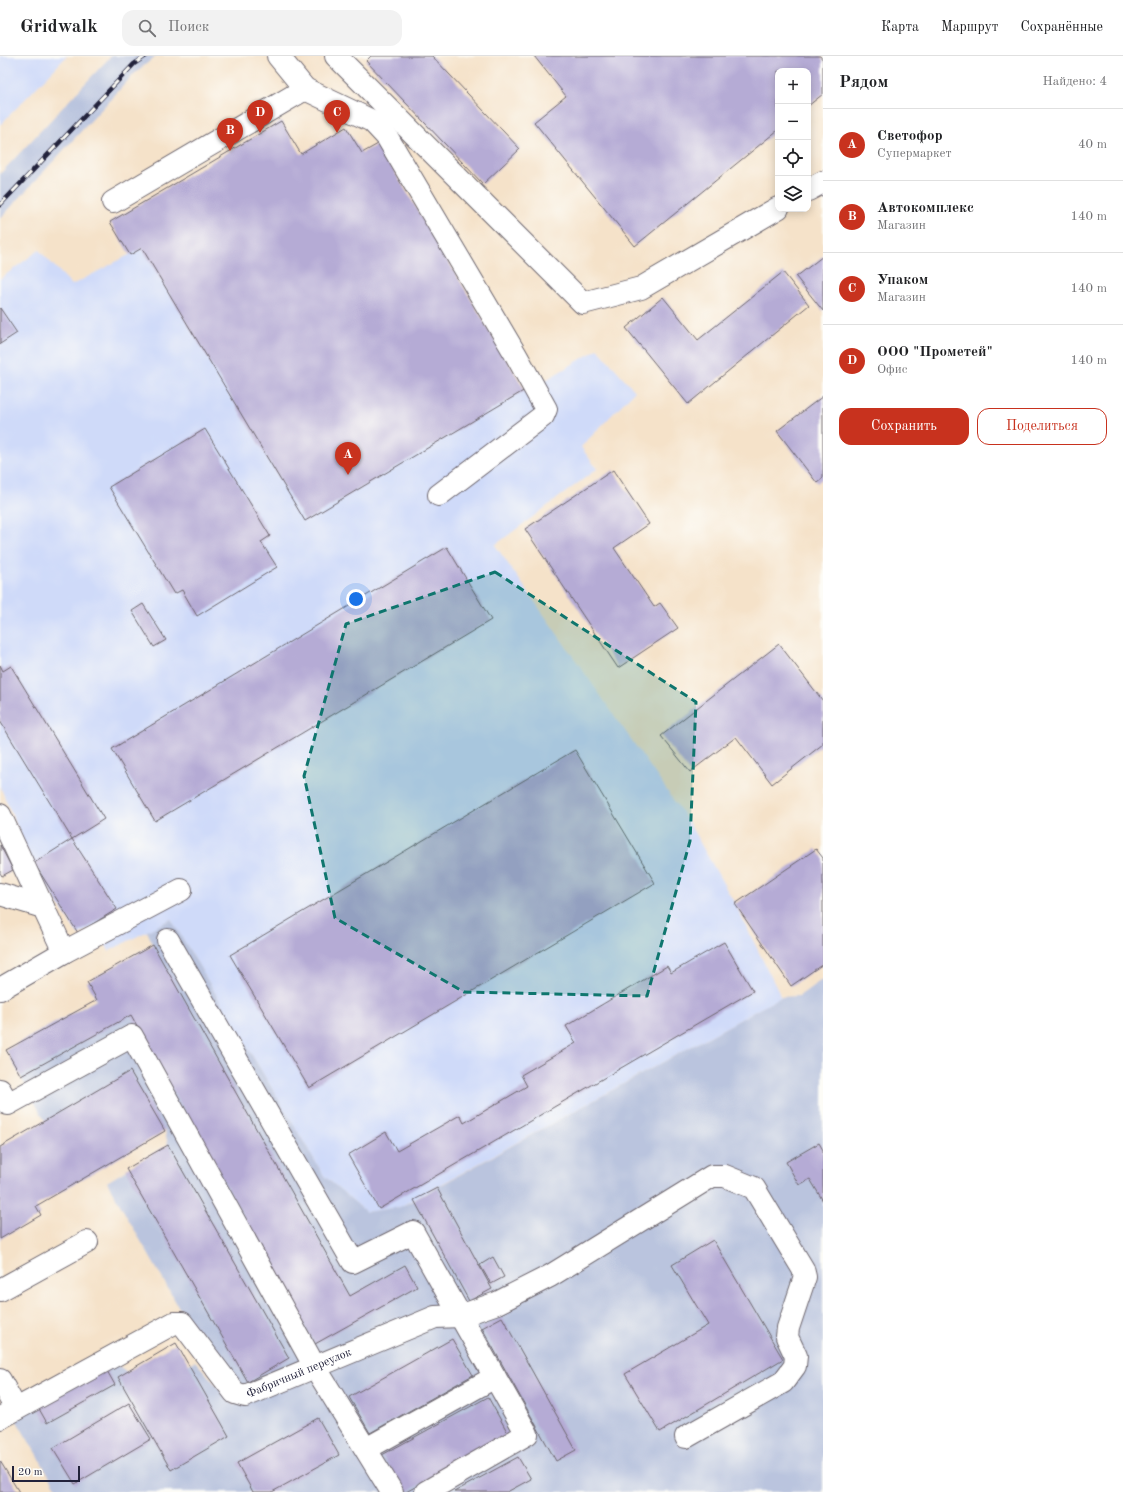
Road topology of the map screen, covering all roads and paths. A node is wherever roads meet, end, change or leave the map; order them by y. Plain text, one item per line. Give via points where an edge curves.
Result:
1 (278, 56) edge
2 (336, 56) edge
3 (305, 89) junction
4 (823, 182) edge
5 (811, 188) edge
6 (113, 202) dead end
7 (775, 210) edge
8 (440, 496) dead end
9 (0, 815) edge
10 (181, 890) dead end
11 (0, 894) edge
12 (43, 907) junction
13 (168, 940) dead end
14 (64, 952) junction
15 (0, 989) edge
16 (0, 1090) edge
17 (87, 1242) dead end
18 (0, 1290) edge
19 (460, 1316) junction
20 (315, 1367) junction
21 (495, 1377) junction
22 (0, 1380) edge
23 (8, 1413) edge
24 (686, 1437) dead end
25 (366, 1449) junction
26 (392, 1492) edge
27 (426, 1492) edge

1 - 3 street
2 - 7 street via 583,303 641,288
3 - 6 street
3 - 8 street via 372,121 387,137 546,409 543,416
4 - 5 street
9 - 12 street
10 - 14 street
11 - 12 street
12 - 14 street
13 - 19 street via 353,1262 413,1232
14 - 15 street
16 - 20 street via 8,1104 132,1036
17 - 18 street
19 - 20 street, Фабричный переулок via 435,1317
19 - 21 street
19 - 24 street, Фабричный переулок via 497,1303 550,1276 712,1176 725,1176 754,1188 803,1269 805,1277 788,1328 787,1337 796,1356 795,1366 783,1382
20 - 23 street, Фабричный переулок via 246,1396 240,1395 235,1393 182,1323 174,1323
20 - 25 street
21 - 25 street
21 - 27 street via 527,1434
22 - 23 street
25 - 26 street

